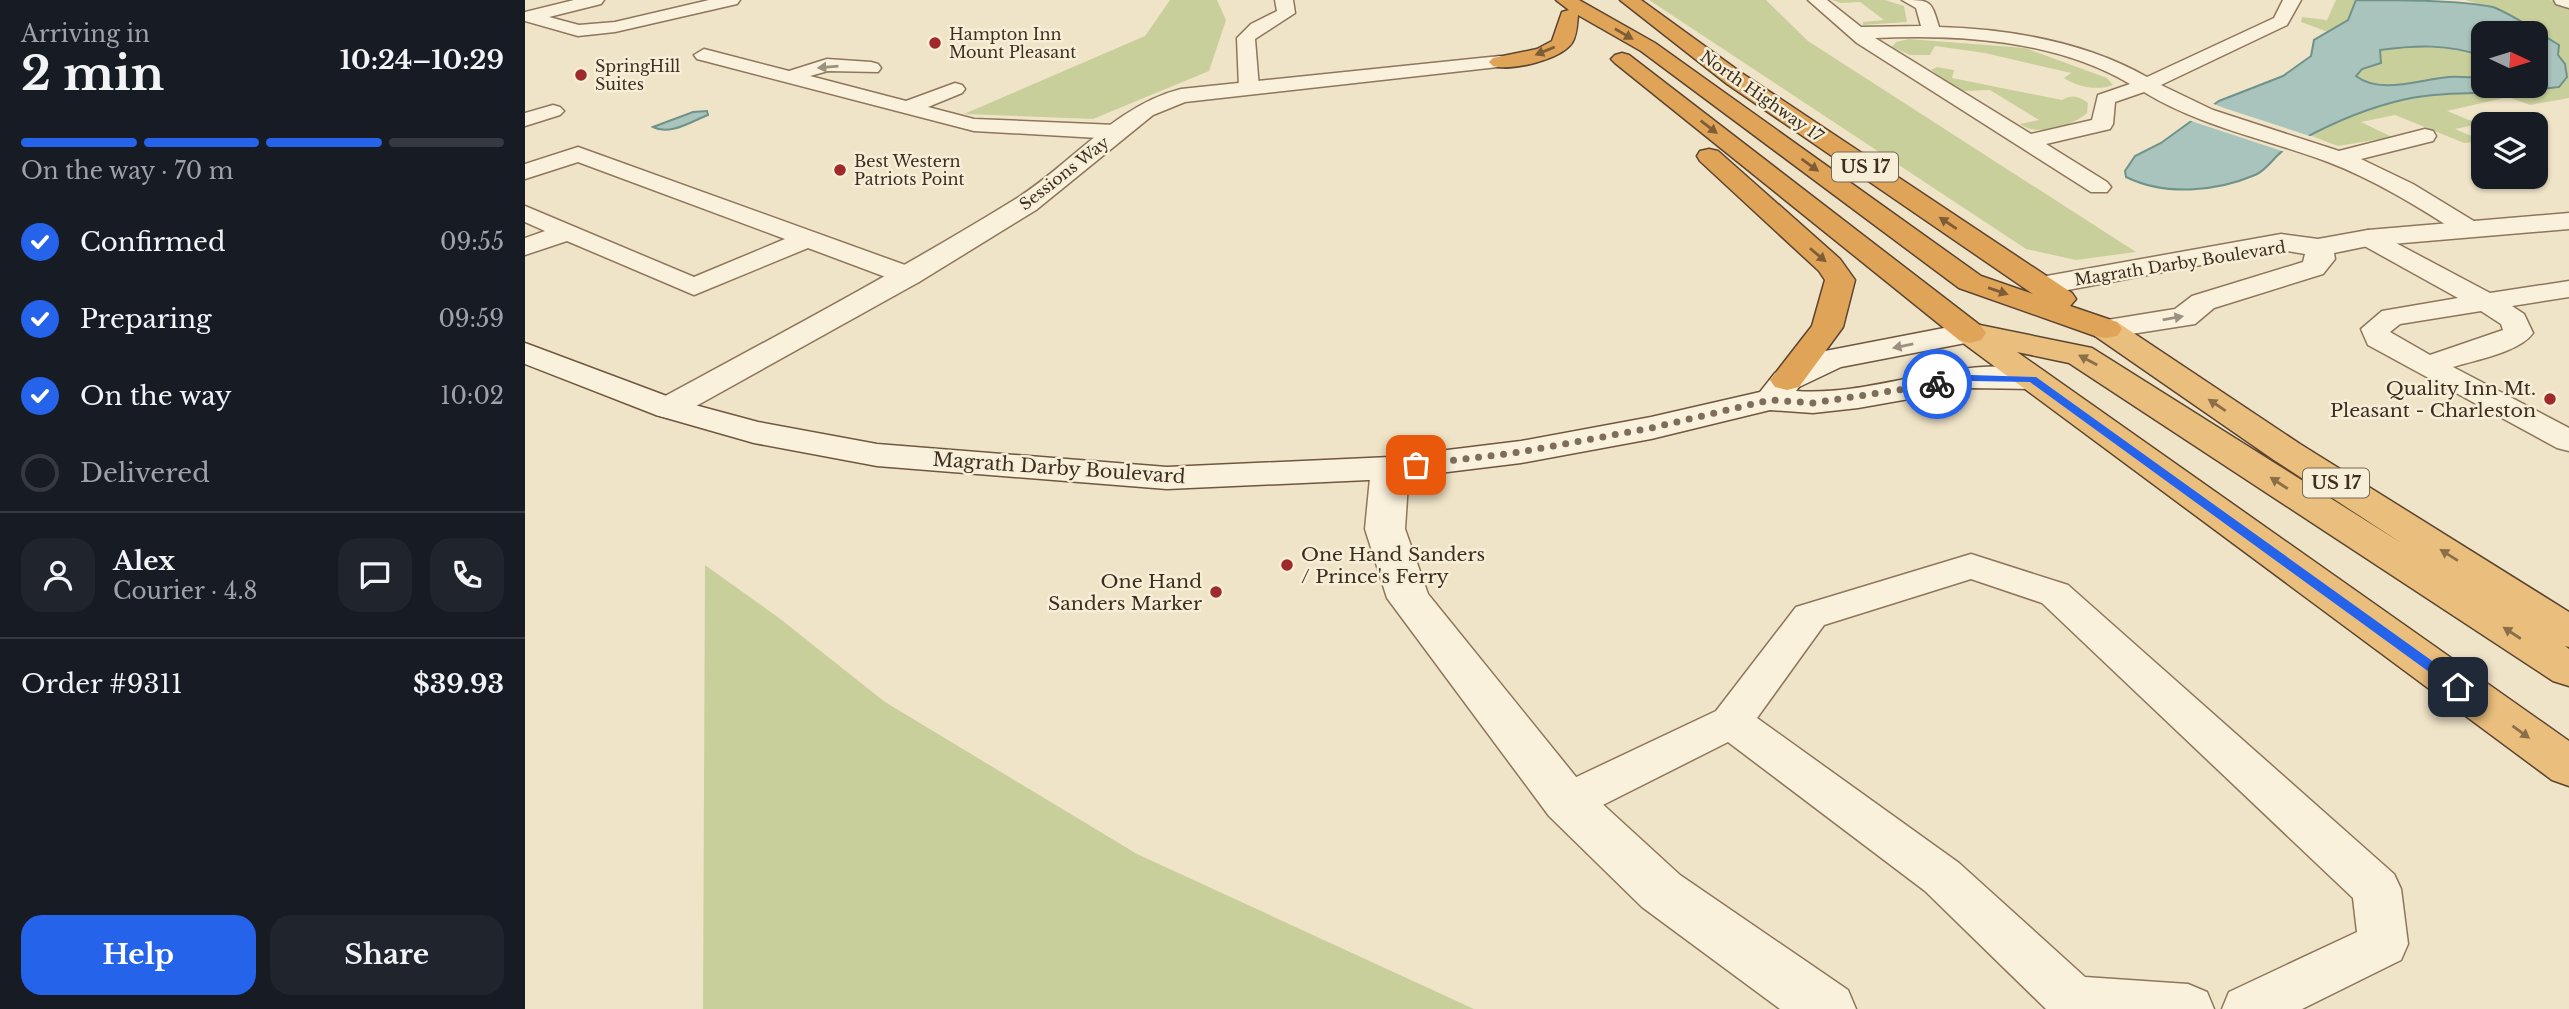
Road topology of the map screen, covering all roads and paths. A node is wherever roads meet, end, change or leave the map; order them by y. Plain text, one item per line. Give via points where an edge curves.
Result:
1 (595, 0) edge
2 (731, 0) edge
3 (1284, 0) edge
4 (1551, 0) edge
5 (1629, 0) edge
6 (1817, 0) edge
7 (1910, 0) edge
8 (2291, 0) edge
9 (2563, 0) edge
10 (2569, 2) edge
11 (1567, 8) edge
12 (527, 17) edge
13 (1931, 30) junction
14 (578, 31) junction
15 (1857, 33) junction
16 (540, 40) dead end
17 (704, 55) dead end
18 (1500, 61) joint
19 (871, 68) dead end
20 (787, 77) junction
21 (925, 81) dead end
22 (1655, 85) junction
23 (2146, 85) junction
24 (1249, 88) junction
25 (906, 108) junction
26 (553, 111) dead end
27 (525, 120) edge
28 (1116, 132) junction
29 (2425, 136) dead end
30 (2027, 142) junction
31 (2337, 158) junction
32 (525, 172) edge
33 (2099, 187) dead end
34 (525, 214) edge
35 (2569, 221) edge
36 (2469, 228) junction
37 (567, 232) junction
38 (806, 239) junction
39 (2368, 239) junction
40 (525, 247) edge
41 (2318, 248) junction
42 (909, 276) junction
43 (2041, 286) junction
44 (2569, 289) edge
45 (2484, 301) junction
46 (2106, 329) junction
47 (1970, 333) junction
48 (525, 353) edge
49 (2427, 365) junction
50 (2033, 379) junction
51 (1779, 390) junction
52 (668, 408) junction
53 (2569, 441) edge
54 (1390, 468) junction
55 (2569, 632) edge
56 (2569, 670) edge
57 (1731, 722) junction
58 (2569, 766) edge
59 (1567, 802) junction
60 (2073, 1005) edge
61 (1827, 1009) edge
62 (2188, 1009) edge
63 (2248, 1009) edge

1 - 12 lane
2 - 14 lane
3 - 24 lane via 1286,13 1246,38
4 - 11 highway
43 -> 5 highway, North Highway 17 / US 17 via 1735,79
6 - 15 lane
7 - 13 lane via 1924,5
8 - 23 lane via 2281,21
9 - 10 street
11 -> 18 highway via 1563,40 1556,46 1544,53
11 - 22 highway
11 -> 46 highway via 1647,47 1970,282
12 - 14 lane
13 - 15 lane
13 - 23 lane via 2021,38 2115,68
14 - 16 lane
15 - 30 lane
17 - 20 lane
18 - 24 street, Sessions Way
19 -> 20 lane via 827,65
20 - 25 lane
21 - 25 lane via 955,89
22 -> 47 highway
22 -> 51 highway via 1660,110 1830,265 1840,280 1827,327
23 - 30 lane via 2105,99 2102,124
23 - 31 lane via 2186,107
24 - 28 street, Sessions Way via 1181,96 1145,110
25 - 28 lane via 974,125
26 - 27 lane
28 - 42 street, Sessions Way via 1027,204
29 - 31 lane
30 - 33 lane
31 - 36 lane via 2392,181
32 - 38 lane via 578,154
34 - 37 lane
35 - 36 street, Magrath Darby Boulevard
36 - 39 street, Magrath Darby Boulevard
37 - 38 lane via 694,287
37 - 40 lane
38 - 42 lane
39 - 41 street, Magrath Darby Boulevard
39 - 45 lane
41 - 43 street, Magrath Darby Boulevard via 2281,242
46 -> 41 street, Magrath Darby Boulevard via 2184,317 2203,302 2313,268 2321,259
42 - 52 street, Sessions Way
43 - 46 highway, North Highway 17 / US 17
44 - 45 lane
45 - 49 lane via 2514,320 2519,333
45 - 49 lane via 2392,317 2375,328 2378,338
55 -> 46 highway, US 17 via 2287,452
47 - 50 highway
47 -> 51 street, Magrath Darby Boulevard via 1832,359
56 -> 47 highway via 2080,355
48 - 52 street, Magrath Darby Boulevard
49 - 53 lane
50 - 51 street, Magrath Darby Boulevard via 1971,378 1813,403
50 -> 58 highway
51 - 54 street, Magrath Darby Boulevard via 1651,428 1534,450
52 - 54 street, Magrath Darby Boulevard via 754,432 877,455 1016,468 1167,478
54 - 59 street via 1385,529 1408,598
57 - 59 lane
57 - 60 lane via 1942,877
57 - 63 lane via 1809,616 1971,566 2055,594 2377,889 2383,944
59 - 61 street via 1661,891
60 - 62 lane

